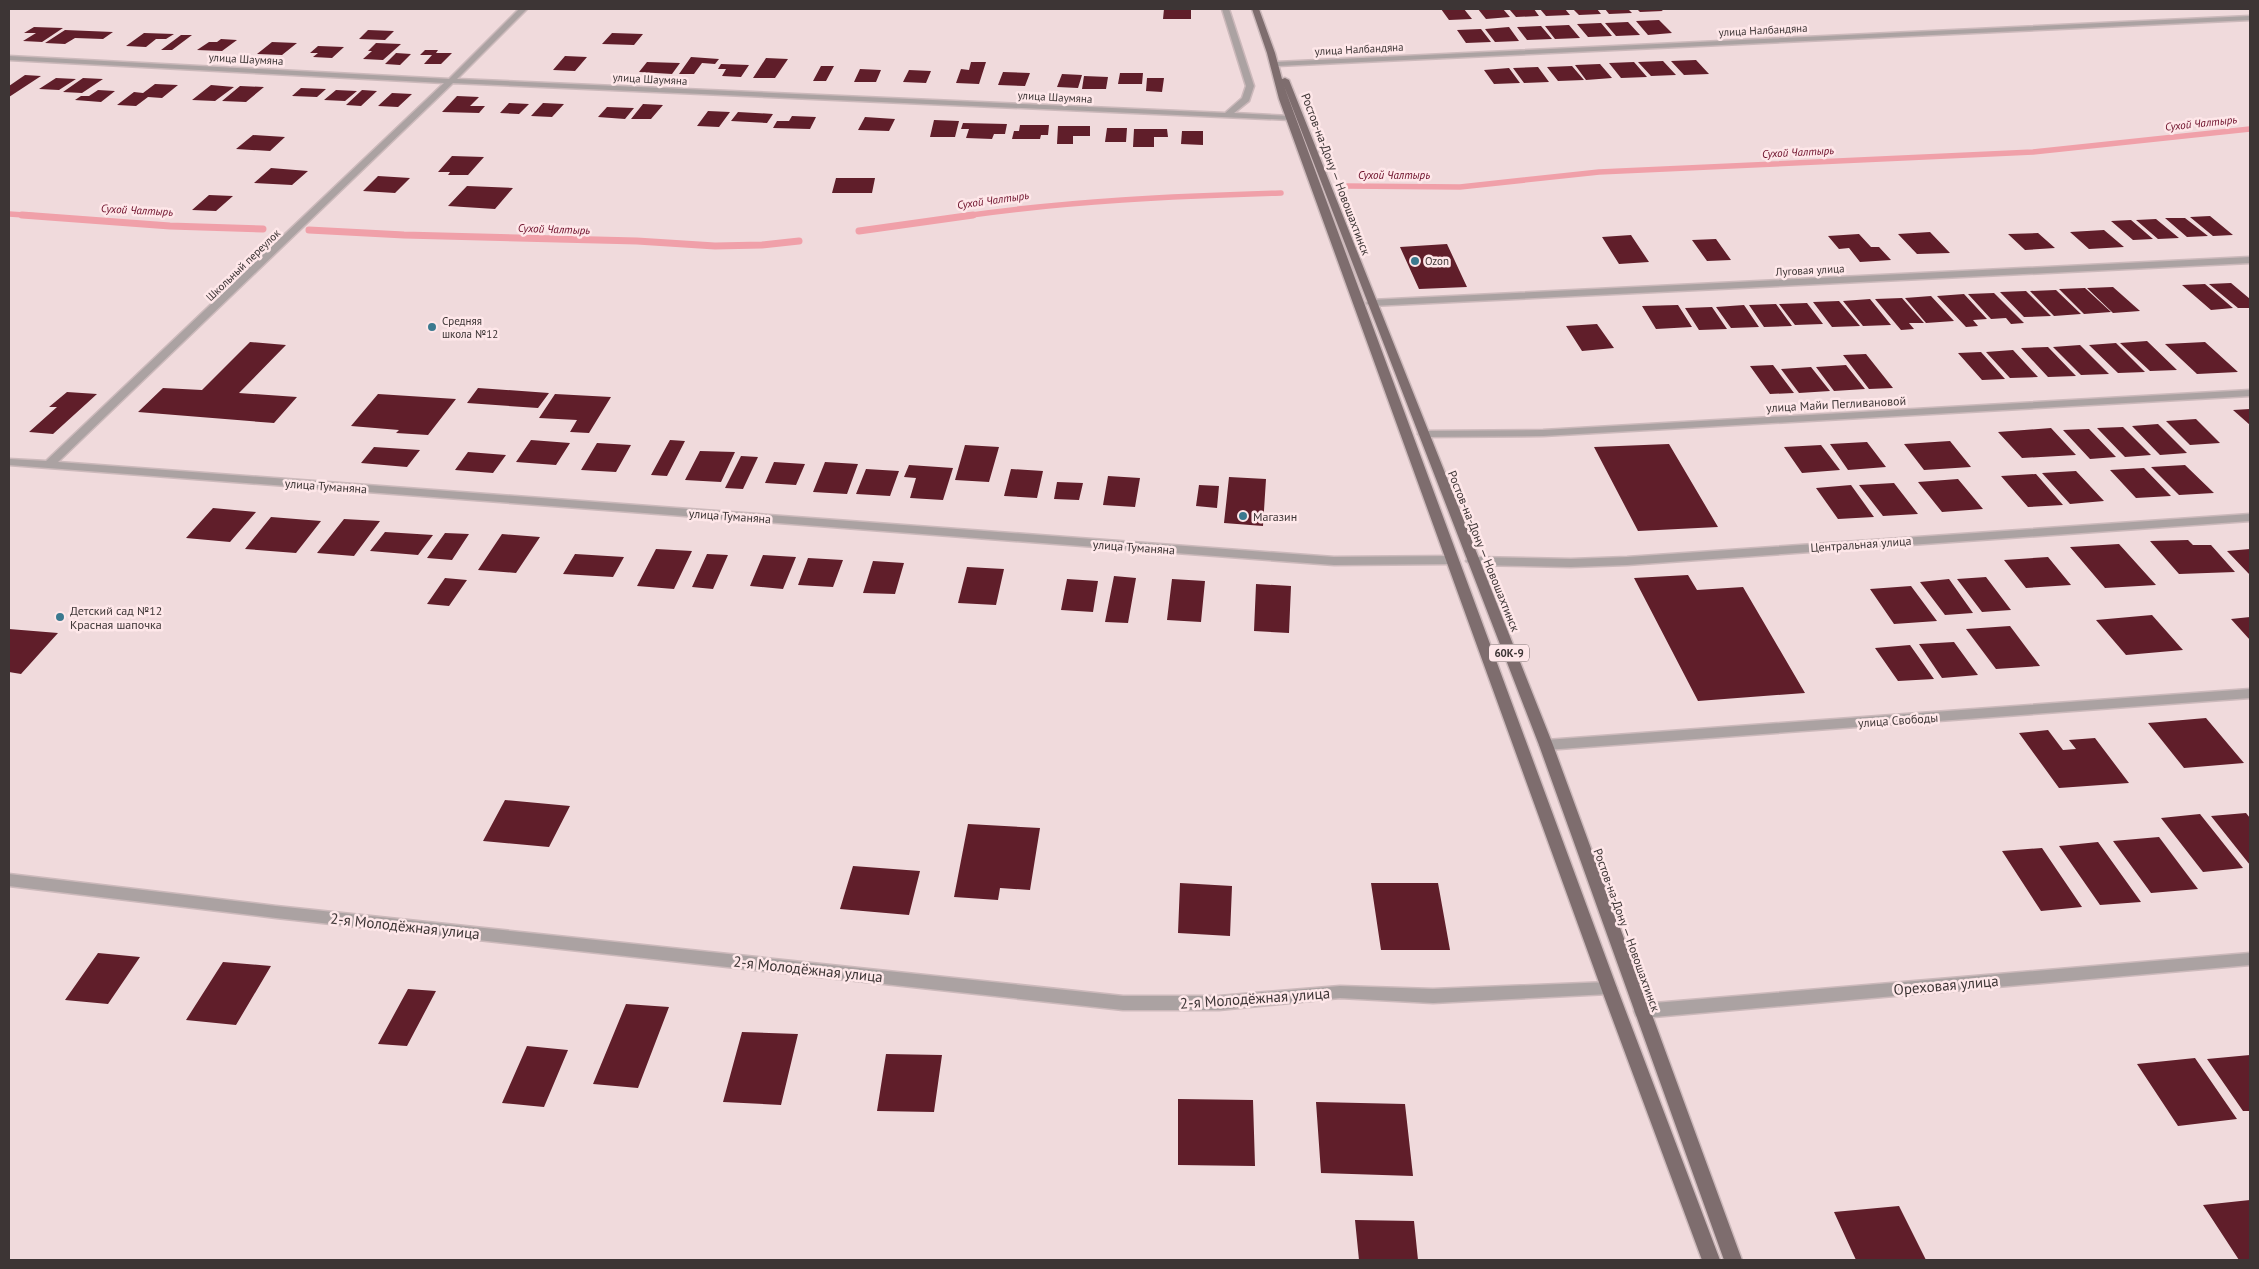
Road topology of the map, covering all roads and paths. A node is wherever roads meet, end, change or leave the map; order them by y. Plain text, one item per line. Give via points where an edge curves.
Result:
1 (523, 9) edge
2 (1226, 9) edge
3 (1255, 9) edge
4 (2250, 18) edge
5 (1271, 52) junction
6 (9, 58) edge
7 (1277, 64) junction
8 (452, 81) junction
9 (1227, 115) junction
10 (1291, 118) junction
11 (2250, 260) edge
12 (1371, 303) junction
13 (2250, 393) edge
14 (1423, 434) junction
15 (9, 462) edge
16 (49, 465) junction
17 (2250, 517) edge
18 (1452, 560) junction
19 (1472, 561) junction
20 (2250, 693) edge
21 (1546, 745) junction
22 (9, 880) edge
23 (2250, 959) edge
24 (1609, 988) junction
25 (1642, 1011) junction
26 (1711, 1260) edge
27 (1733, 1260) edge

1 - 8 street, Школьный переулок
2 - 9 street via 1250,86 1246,100
3 - 5 main road, Ростов-на-Дону — Новошахтинск / 60К-9
4 - 7 street, улица Налбандяна
5 - 7 main road, Ростов-на-Дону — Новошахтинск / 60К-9
5 - 10 main road, Ростов-на-Дону — Новошахтинск / 60К-9
6 - 8 street, улица Шаумяна
7 - 12 main road, Ростов-на-Дону — Новошахтинск / 60К-9
8 - 9 street, улица Шаумяна
8 - 16 street, Школьный переулок
9 - 10 street, улица Шаумяна
10 - 18 main road, Ростов-на-Дону — Новошахтинск / 60К-9
11 - 12 street, Луговая улица
12 - 14 main road, Ростов-на-Дону — Новошахтинск / 60К-9
13 - 14 street, улица Майи Пегливановой via 1543,434
14 - 19 main road, Ростов-на-Дону — Новошахтинск / 60К-9
15 - 16 street, улица Туманяна
16 - 18 street, улица Туманяна via 1334,561
17 - 19 street, Центральная улица via 1627,561
18 - 24 main road, Ростов-на-Дону — Новошахтинск / 60К-9
19 - 21 main road, Ростов-на-Дону — Новошахтинск / 60К-9
20 - 21 street, улица Свободы
21 - 25 main road, Ростов-на-Дону — Новошахтинск / 60К-9
22 - 24 street, 2-я Молодёжная улица via 1122,1004 1219,1003 1340,992 1433,996
23 - 25 street, Ореховая улица
24 - 26 main road, Ростов-на-Дону — Новошахтинск / 60К-9
25 - 27 main road, Ростов-на-Дону — Новошахтинск / 60К-9

